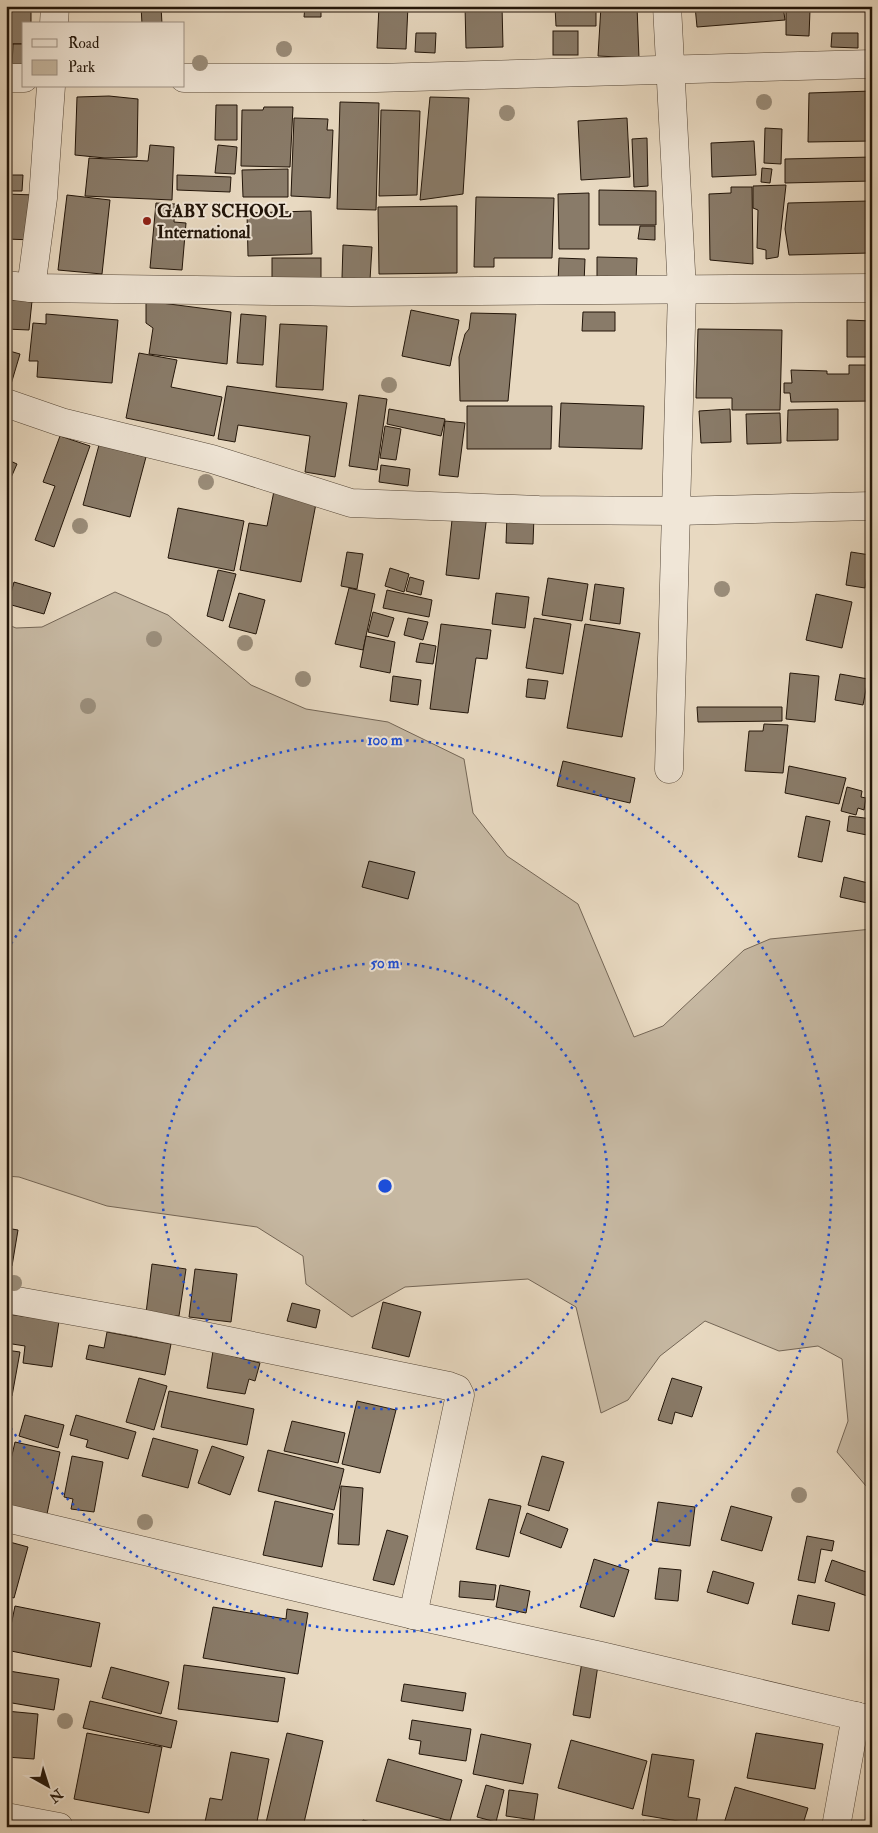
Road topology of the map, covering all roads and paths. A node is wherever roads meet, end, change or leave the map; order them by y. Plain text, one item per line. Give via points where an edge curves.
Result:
1 (55, 6) edge
2 (667, 6) edge
3 (54, 22) edge
4 (872, 64) edge
5 (670, 69) junction
6 (6, 78) edge
7 (22, 78) edge
8 (185, 78) edge
9 (50, 88) edge
10 (19, 286) edge
11 (872, 288) edge
12 (682, 290) junction
13 (6, 403) edge
14 (872, 506) edge
15 (677, 511) junction
16 (669, 769) dead end
17 (6, 1299) edge
18 (6, 1518) edge
19 (413, 1615) junction
20 (864, 1718) edge
21 (6, 1817) edge
22 (59, 1827) edge
23 (836, 1827) edge

1 - 3 street
2 - 5 street
4 - 5 street
5 - 8 street via 376,78
5 - 12 street
6 - 7 street
9 - 10 street via 43,198
10 - 12 street via 351,292
11 - 12 street
12 - 15 street
13 - 15 street via 61,422 212,459 351,503
14 - 15 street
15 - 16 street
17 - 19 street via 140,1323 457,1389 460,1395
18 - 19 street
19 - 20 street
20 - 23 street
21 - 22 street

